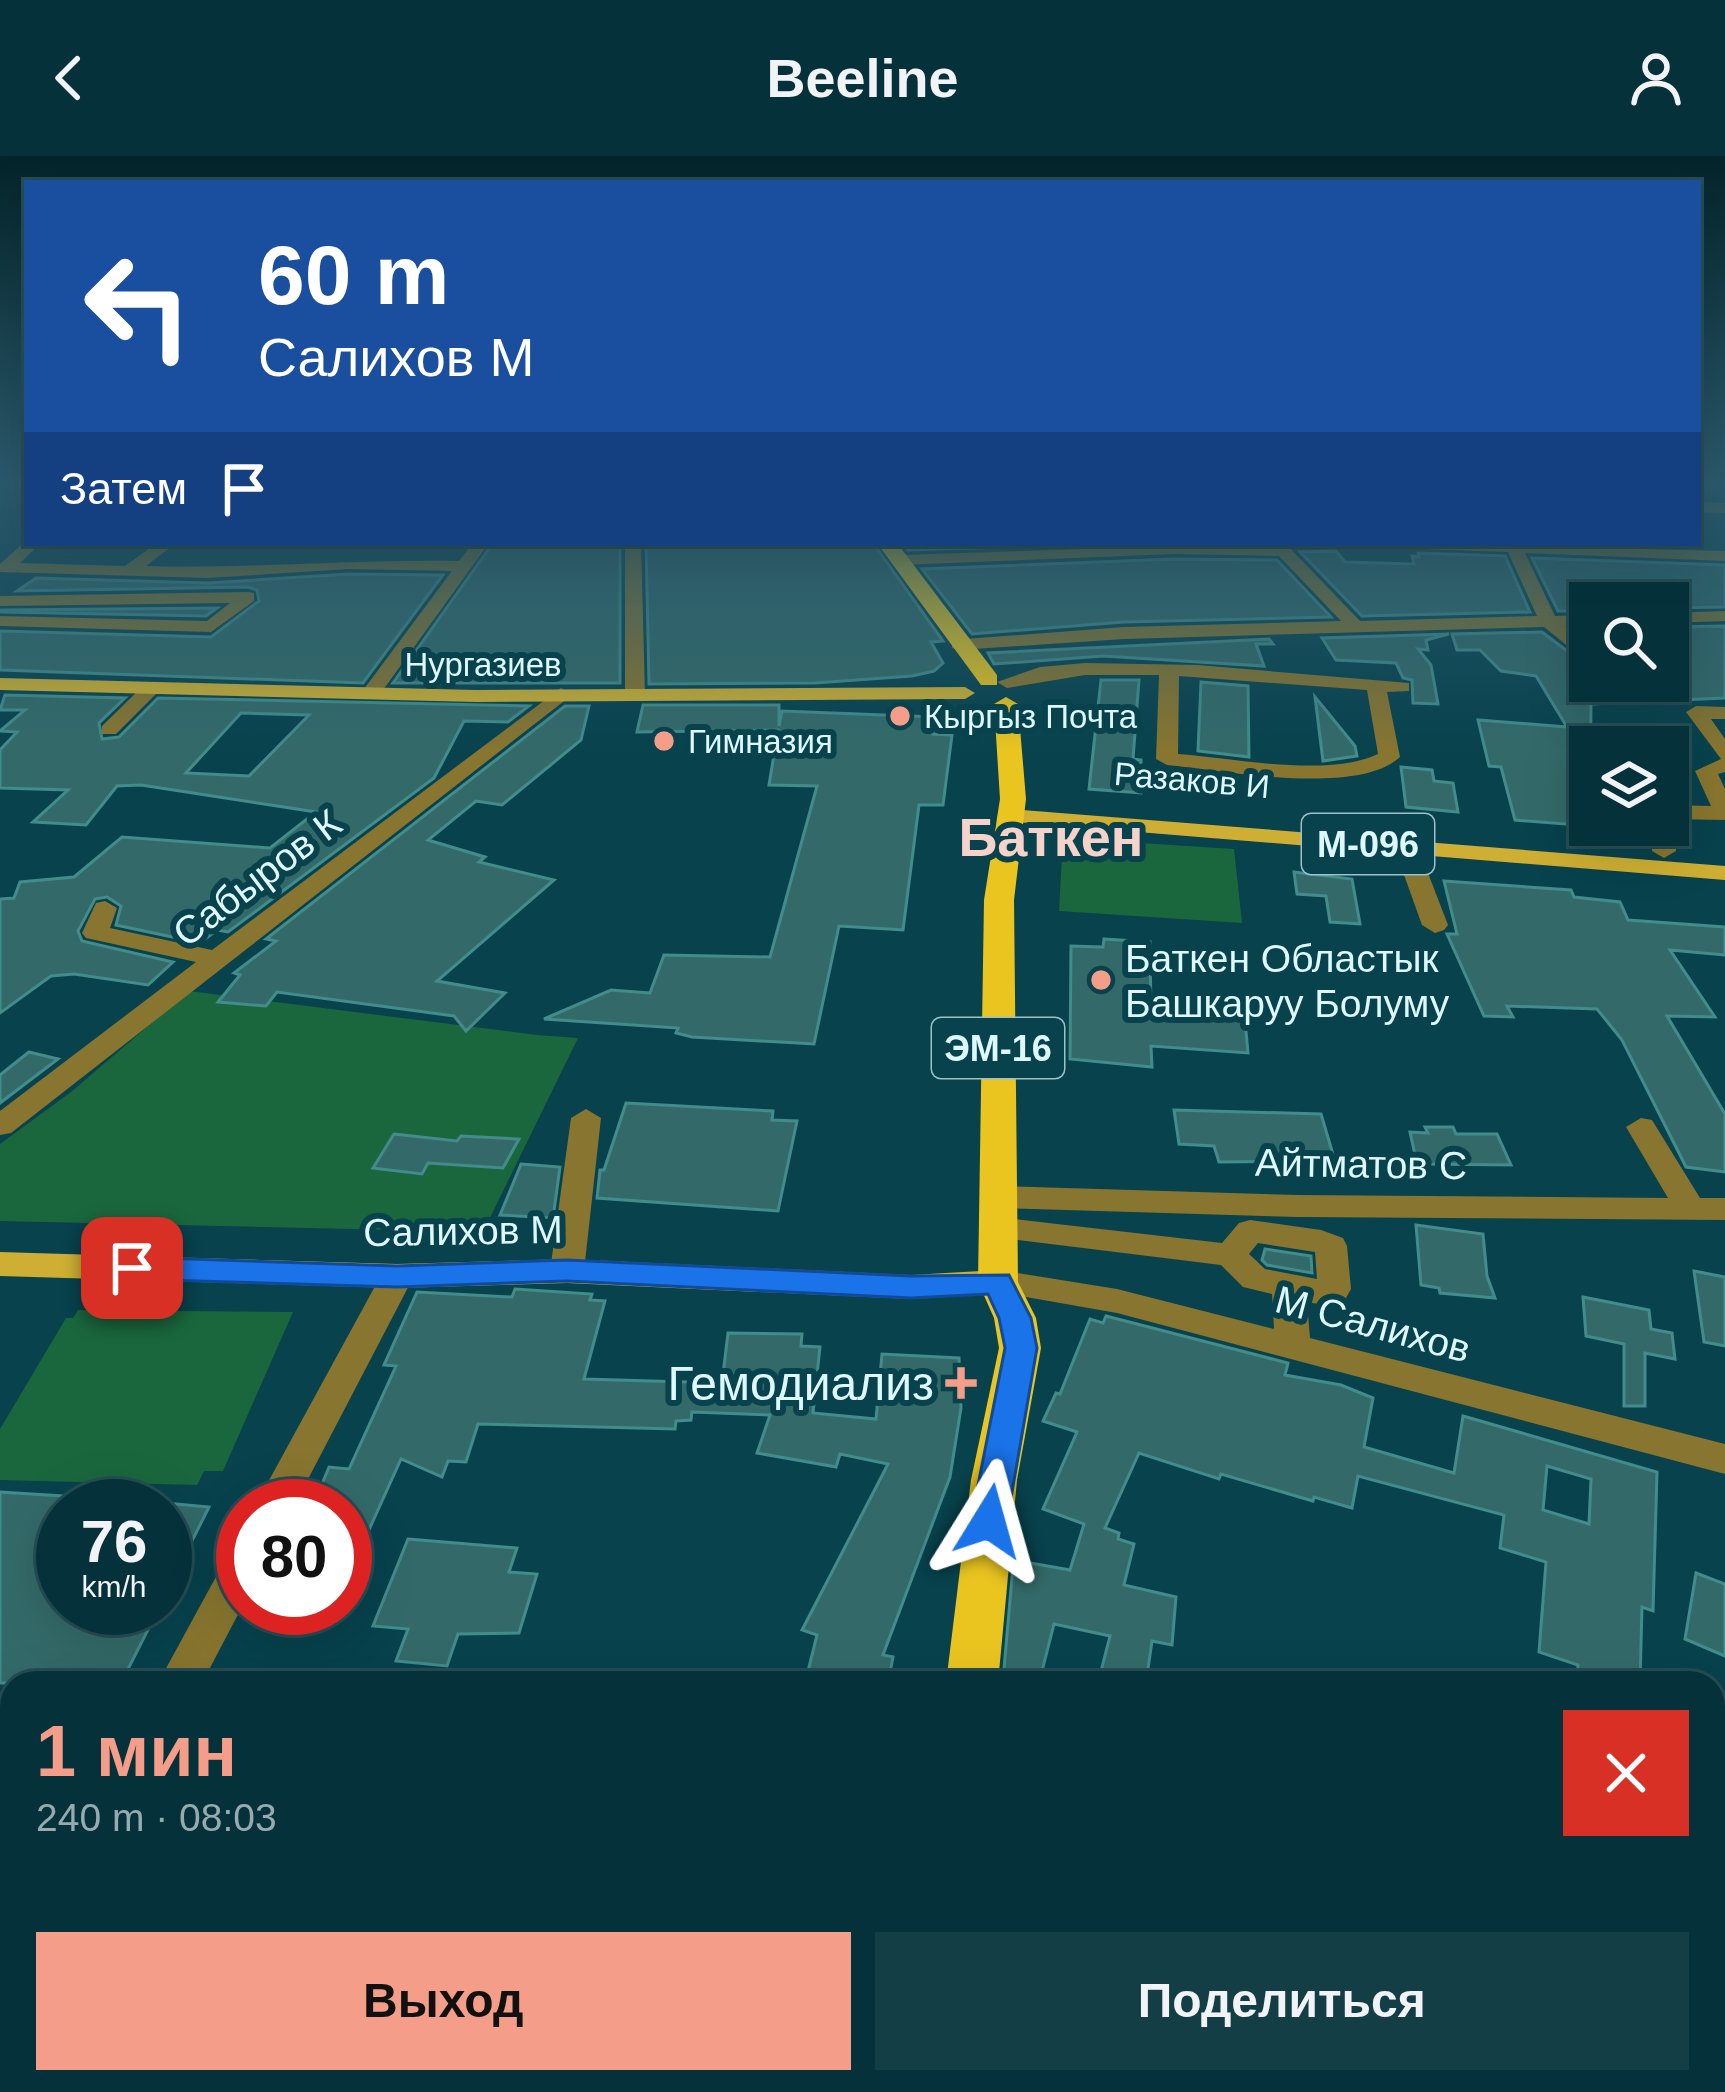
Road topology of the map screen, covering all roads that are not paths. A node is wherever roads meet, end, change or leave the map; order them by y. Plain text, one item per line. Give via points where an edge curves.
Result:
1 (109, 571) edge
2 (234, 571) edge
3 (460, 571) edge
4 (633, 571) edge
5 (907, 571) edge
6 (1303, 571) edge
7 (1524, 571) edge
8 (129, 572) joint
9 (410, 596) dead end
10 (442, 597) junction
11 (0, 601) edge
12 (1725, 616) edge
13 (1689, 617) edge
14 (1569, 620) edge
15 (0, 621) edge
16 (1548, 621) junction
17 (1354, 625) junction
18 (1569, 640) edge
19 (959, 644) junction
20 (1169, 672) junction
21 (0, 684) edge
22 (1376, 686) junction
23 (1402, 687) dead end
24 (152, 688) junction
25 (1000, 689) junction
26 (370, 693) junction
27 (965, 693) joint
28 (561, 694) junction
29 (635, 694) junction
30 (1725, 713) edge
31 (109, 730) dead end
32 (1725, 754) edge
33 (1725, 765) edge
34 (1012, 807) junction
35 (1689, 812) edge
36 (1664, 846) edge
37 (1406, 847) junction
38 (1664, 851) junction
39 (1725, 856) edge
40 (1725, 873) edge
41 (105, 908) dead end
42 (1435, 926) dead end
43 (219, 958) junction
44 (586, 1118) dead end
45 (0, 1126) edge
46 (1641, 1127) dead end
47 (1691, 1209) junction
48 (1725, 1209) edge
49 (997, 1213) junction
50 (1295, 1222) junction
51 (1230, 1255) junction
52 (0, 1264) edge
53 (567, 1270) junction
54 (397, 1276) junction
55 (998, 1282) junction
56 (1289, 1287) junction
57 (1293, 1347) junction
58 (1725, 1459) edge
59 (288, 1479) edge
60 (216, 1616) edge
61 (186, 1671) edge
62 (973, 1671) edge

1 - 8 street
2 - 8 street
3 - 10 street
4 - 29 street
5 - 19 highway
6 - 17 street
7 - 16 street
9 - 10 street
10 - 26 street
11 - 15 street via 248,597 211,627
12 - 13 street
14 - 16 street
16 - 17 street
16 - 18 street
17 - 19 street
19 - 25 highway
20 - 22 street
20 - 22 street via 1167,759 1328,771 1389,757
20 - 25 street via 1040,670
21 - 24 main road, Нургазиев
22 - 23 street
24 - 26 main road, Нургазиев
24 - 31 street
25 - 27 highway via 979,702
25 - 34 highway, ЭМ-16
26 - 28 main road, Нургазиев
27 - 29 main road, Нургазиев
28 - 29 main road, Нургазиев
28 - 43 street, Сабыров К
30 - 32 street via 1696,712
33 - 35 street via 1706,771 1725,813
34 - 37 main road, Разаков И / М-096
34 - 38 main road, Разаков И / М-096
34 - 49 highway, ЭМ-16 via 999,900
36 - 38 street
37 - 40 main road, Разаков И / М-096
37 - 42 street
38 - 39 main road, Разаков И / М-096
41 - 43 street via 95,933
43 - 45 street, Сабыров К
44 - 53 street
46 - 47 street
47 - 48 street, Айтматов С
47 - 50 street, Айтматов С
49 - 50 street, Айтматов С
49 - 51 street
49 - 55 highway, ЭМ-16
50 - 51 street via 1250,1231
50 - 56 street via 1331,1246 1334,1289
51 - 56 street via 1255,1279
52 - 54 main road, Салихов М
53 - 54 main road, Салихов М
53 - 55 main road, Салихов М via 911,1287
54 - 59 street
55 - 57 street, М Салихов via 1117,1301
55 - 62 highway, ЭМ-16 via 1021,1348 994,1480
56 - 57 street
57 - 58 street, М Салихов
60 - 61 street

